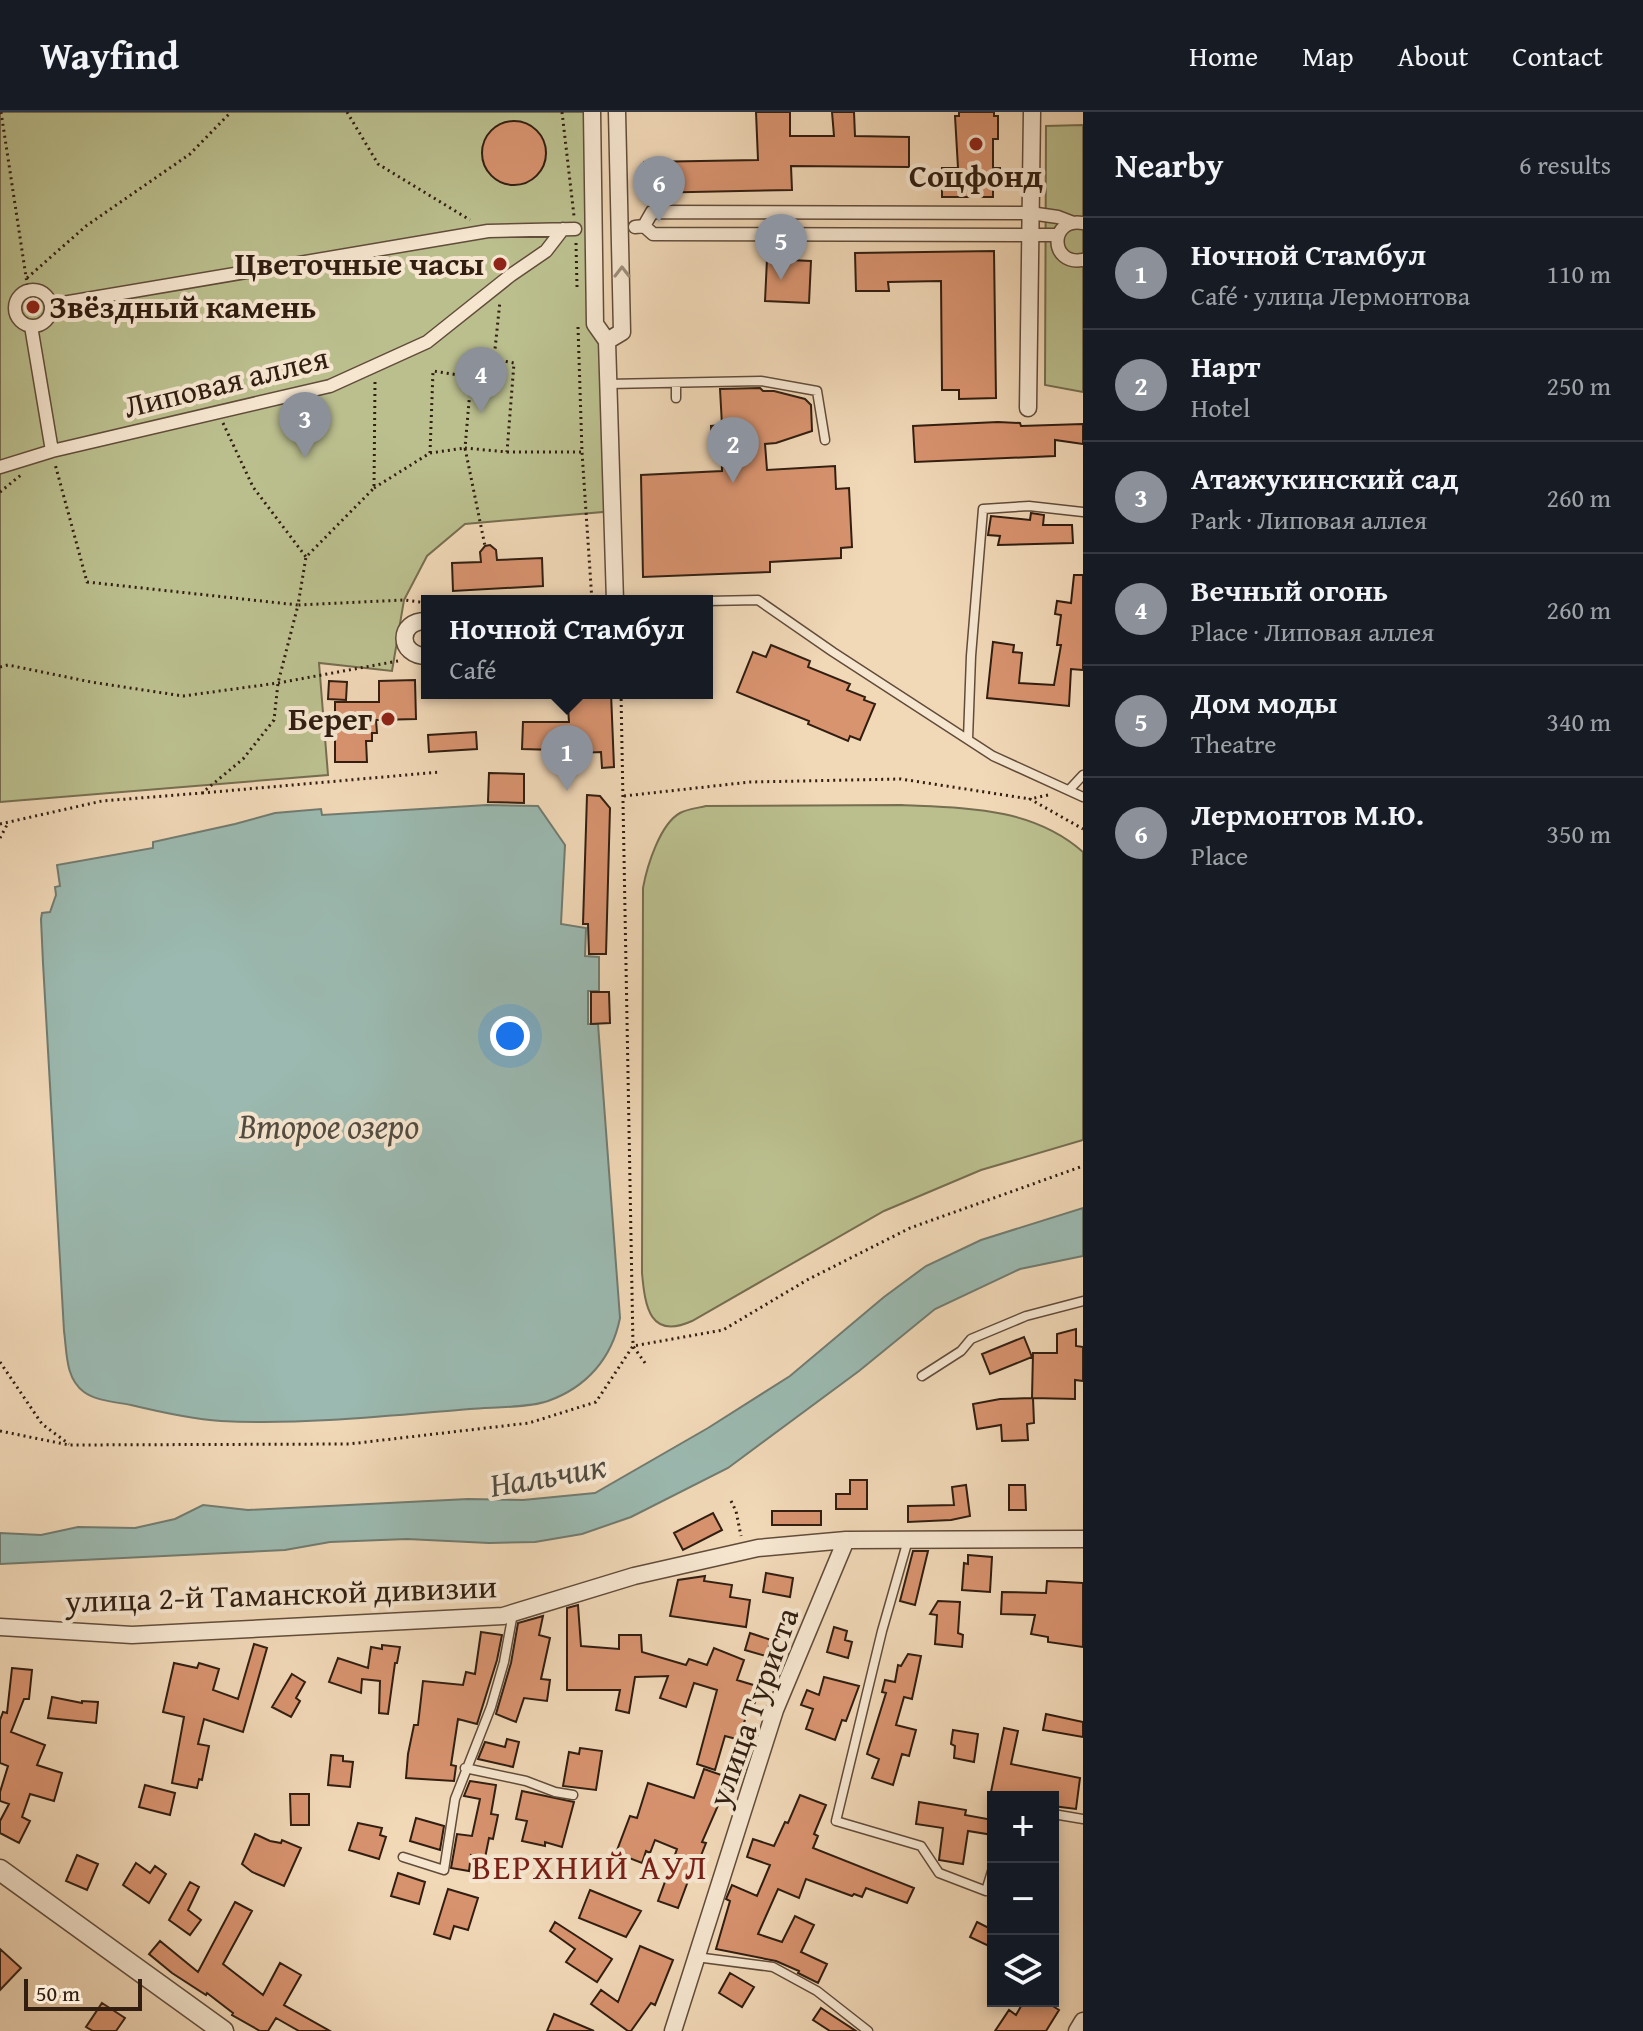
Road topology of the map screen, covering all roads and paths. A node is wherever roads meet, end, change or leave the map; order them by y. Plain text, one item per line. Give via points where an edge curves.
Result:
1 (1, 112) edge
2 (231, 112) edge
3 (347, 112) edge
4 (562, 112) edge
5 (592, 112) edge
6 (617, 112) edge
7 (1032, 112) edge
8 (1030, 213) junction
9 (1077, 223) edge
10 (569, 229) junction
11 (488, 231) junction
12 (1030, 234) junction
13 (1058, 235) junction
14 (1083, 260) edge
15 (502, 281) junction
16 (28, 284) junction
17 (577, 293) dead end
18 (51, 305) junction
19 (14, 311) junction
20 (0, 313) edge
21 (578, 325) dead end
22 (31, 326) junction
23 (607, 341) junction
24 (494, 359) junction
25 (375, 366) junction
26 (471, 377) junction
27 (607, 384) junction
28 (676, 384) junction
29 (676, 398) dead end
30 (1028, 408) dead end
31 (218, 413) junction
32 (825, 440) dead end
33 (465, 448) junction
34 (52, 451) junction
35 (507, 452) junction
36 (582, 452) junction
37 (430, 453) junction
38 (0, 467) edge
39 (374, 488) junction
40 (1083, 512) edge
41 (485, 546) dead end
42 (306, 557) junction
43 (592, 595) edge
44 (615, 595) edge
45 (713, 601) edge
46 (421, 602) edge
47 (298, 605) junction
48 (421, 621) edge
49 (421, 656) edge
50 (398, 661) dead end
51 (0, 667) edge
52 (278, 683) junction
53 (621, 699) edge
54 (968, 739) junction
55 (440, 772) dead end
56 (1083, 775) edge
57 (1070, 789) junction
58 (202, 793) junction
59 (623, 796) junction
60 (1083, 797) edge
61 (1030, 799) junction
62 (8, 823) junction
63 (0, 824) edge
64 (1083, 829) edge
65 (0, 838) edge
66 (1083, 1166) edge
67 (1083, 1301) edge
68 (633, 1346) junction
69 (0, 1362) edge
70 (645, 1363) dead end
71 (922, 1376) dead end
72 (0, 1431) edge
73 (69, 1445) junction
74 (731, 1501) dead end
75 (908, 1539) junction
76 (1083, 1539) edge
77 (846, 1540) junction
78 (744, 1551) junction
79 (513, 1613) junction
80 (0, 1627) edge
81 (465, 1768) junction
82 (573, 1795) dead end
83 (1059, 1815) edge
84 (1083, 1819) edge
85 (403, 1857) dead end
86 (0, 1870) edge
87 (987, 1888) edge
88 (695, 1957) junction
89 (1083, 2021) edge
90 (223, 2031) edge
91 (673, 2031) edge
92 (868, 2031) edge
93 (1077, 2031) edge

1 - 16 path
2 - 16 path via 190,154 86,226
3 - 11 path via 378,164
4 - 10 path
5 - 23 street via 595,324
23 -> 6 street via 622,332
7 - 8 street
8 - 9 street
8 - 12 street
8 - 12 street via 652,212 640,226 653,234
9 - 13 street
10 - 11 street
10 - 15 street, Липовая аллея
10 - 17 path
11 - 18 street
12 - 13 street
12 - 30 street
13 - 14 street via 1061,253 1071,261
15 - 24 path
15 - 25 street, Липовая аллея via 427,342
16 - 18 street
16 - 19 street
18 - 22 street via 46,320
19 - 20 street
19 - 22 street
21 - 36 path
22 - 34 street
23 - 27 street
24 - 26 path via 473,356
24 - 35 path via 514,363
25 - 31 street, Липовая аллея via 330,386
25 - 39 path
26 - 33 path
26 - 37 path via 433,371
27 - 28 lane
27 - 44 street
28 - 29 lane
28 - 32 lane via 761,381 817,391
31 - 34 street, Липовая аллея
31 - 42 path via 253,487
33 - 35 path
33 - 37 path
33 - 41 path
34 - 38 street, Липовая аллея
34 - 47 path via 87,582
35 - 36 path
36 - 43 path
37 - 39 path
39 - 42 path
40 - 54 lane via 1029,506 983,509
42 - 47 path
45 - 54 lane via 758,600
46 - 47 path
47 - 52 path
48 - 49 street via 407,629 404,639 408,649
50 - 52 path
51 - 52 path via 183,696
52 - 58 path via 274,720 243,759
53 - 59 path
54 - 57 lane via 993,756
55 - 58 path
56 - 57 lane
57 - 60 lane
57 - 61 path
58 - 62 path via 102,801
59 - 61 path via 750,782 901,779
59 - 68 path
61 - 64 path
62 - 63 path
62 - 65 path
66 - 68 path via 910,1228 723,1330
67 - 71 lane via 1026,1316 971,1339
68 - 70 path
68 - 73 path via 596,1402 529,1423 349,1444
69 - 73 path via 42,1424
72 - 73 path
74 - 78 path
75 - 76 street, улица 2-й Таманской дивизии
75 - 77 street, улица 2-й Таманской дивизии
75 - 87 lane via 836,1821 921,1846 939,1873
77 - 78 street, улица 2-й Таманской дивизии
77 - 88 street, улица Туриста via 775,1710
78 - 79 street, улица 2-й Таманской дивизии via 634,1576
79 - 80 street, улица 2-й Таманской дивизии via 132,1635
79 - 81 lane via 491,1707
81 - 82 lane
81 - 85 lane via 444,1870
83 - 84 lane
86 - 90 street
88 - 91 street, улица Туриста
88 - 92 lane via 773,1967 817,1991
89 - 93 street

